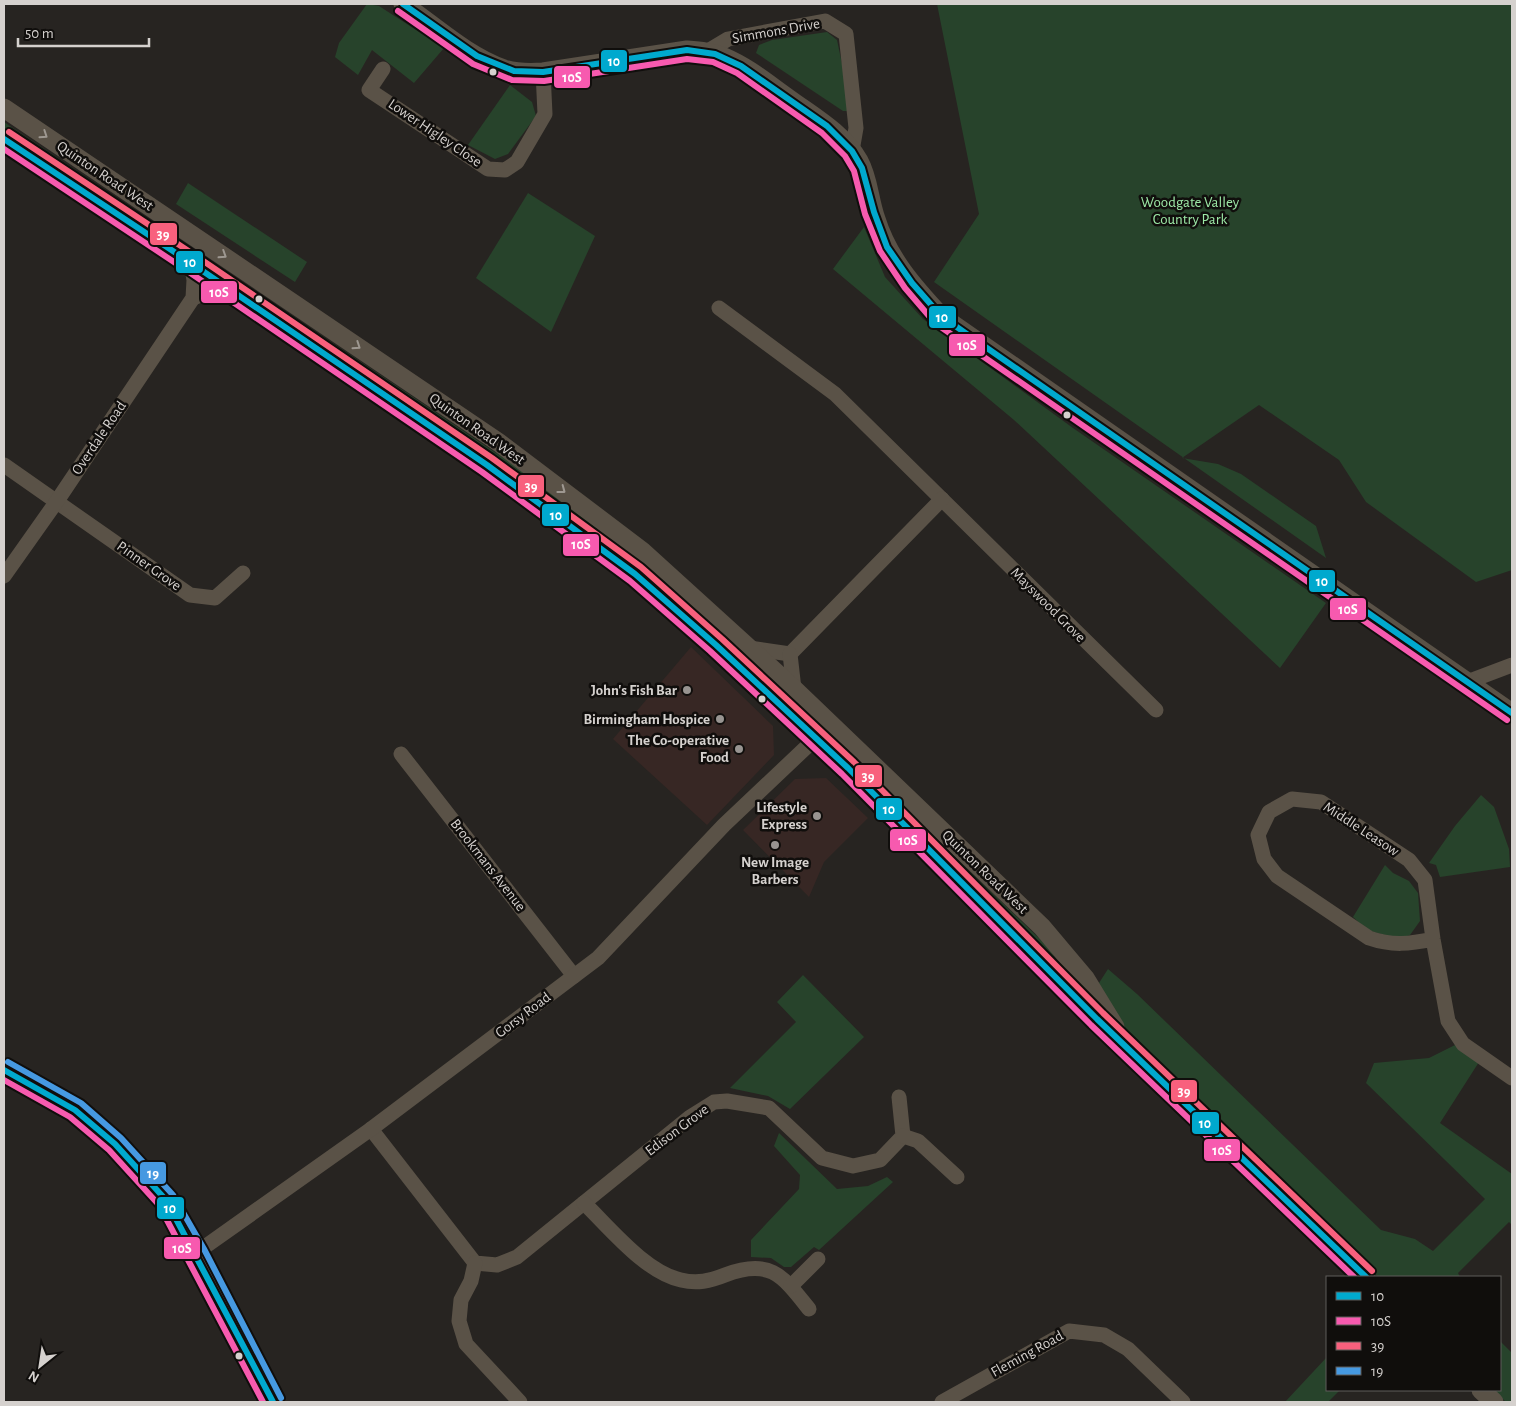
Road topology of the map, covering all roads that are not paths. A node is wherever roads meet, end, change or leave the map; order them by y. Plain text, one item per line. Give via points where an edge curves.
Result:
1 (403, 4) edge
2 (708, 51) junction
3 (383, 70) dead end
4 (543, 72) junction
5 (4, 108) edge
6 (4, 140) edge
7 (852, 150) junction
8 (203, 242) junction
9 (190, 262) junction
10 (243, 268) junction
11 (230, 290) junction
12 (193, 298) junction
13 (719, 308) dead end
14 (4, 465) edge
15 (942, 499) junction
16 (57, 501) junction
17 (242, 573) dead end
18 (4, 576) edge
19 (749, 648) junction
20 (790, 654) junction
21 (1512, 665) edge
22 (1467, 682) junction
23 (761, 687) junction
24 (794, 689) junction
25 (812, 708) junction
26 (1156, 710) dead end
27 (1512, 713) edge
28 (816, 738) junction
29 (401, 754) dead end
30 (1433, 939) junction
31 (574, 976) junction
32 (1128, 1047) junction
33 (4, 1070) edge
34 (1512, 1078) edge
35 (899, 1097) dead end
36 (371, 1129) junction
37 (903, 1136) junction
38 (957, 1177) dead end
39 (584, 1203) junction
40 (196, 1253) junction
41 (818, 1259) dead end
42 (475, 1263) junction
43 (1365, 1276) edge
44 (791, 1286) junction
45 (809, 1309) dead end
46 (1482, 1391) edge
47 (273, 1402) edge
48 (520, 1402) edge
49 (942, 1402) edge
50 (1183, 1402) edge
51 (1494, 1402) edge

1 - 4 street, Simmons Drive via 487,62 506,70
2 - 4 street, Simmons Drive via 668,51
2 - 7 street, Simmons Drive via 747,68 824,123
2 - 7 street, Simmons Drive via 728,39 825,21 846,34 856,128
3 - 4 street, Lower Higley Close via 369,90 488,169 505,170 516,162 545,114
5 -> 8 street, Quinton Road West
6 - 9 street, Quinton Road West
7 - 22 street, Simmons Drive via 866,178 874,215 886,246 913,285 941,316
8 - 9 street
8 -> 10 street, Quinton Road West
9 - 11 street, Quinton Road West
9 - 12 street
10 - 11 street
10 -> 19 street, Quinton Road West via 514,454 642,551
11 - 12 street via 211,291
11 - 23 street, Quinton Road West via 487,465 635,574
12 - 16 street, Overdale Road
13 - 15 street, Mayswood Grove via 835,394
14 - 16 street, Pinner Grove
15 - 20 street
15 - 26 street, Mayswood Grove
16 - 17 street, Pinner Grove via 190,595 215,598
16 - 18 street, Overdale Road
19 - 20 street
19 - 23 street via 741,657 760,676
19 - 24 street, Quinton Road West
20 - 24 street
21 - 22 street
22 - 27 street, Simmons Drive
23 - 28 street, Quinton Road West
24 - 25 street, Quinton Road West
25 - 28 street via 811,718 824,731
25 - 32 street, Quinton Road West via 1042,927 1085,978
28 - 31 street, Gorsy Road via 724,825 598,958
28 - 32 street, Quinton Road West
29 - 31 street, Brookmans Avenue
30 - 30 street, Middle Leasow via 1385,944 1369,938 1277,876 1264,859 1258,835 1270,812 1292,799 1320,802 1409,860 1425,880
30 - 34 street, Middle Leasow via 1448,1021 1463,1044
31 - 36 street, Gorsy Road
32 - 43 street, Quinton Road West
33 - 40 street via 75,1110 107,1136 166,1200
35 - 37 street
36 - 40 street, Gorsy Road
36 - 42 street
37 - 38 street via 918,1141
37 - 39 street, Edison Grove via 880,1160 853,1166 822,1158 769,1108 714,1102 690,1116
39 - 42 street, Edison Grove via 517,1257 497,1265
39 - 44 street via 654,1270 680,1280 705,1282 743,1268 765,1268
40 - 47 street
41 - 44 street
42 - 48 street via 471,1281 461,1300 459,1320 466,1344
44 - 45 street
46 - 51 street
49 - 50 street, Fleming Road via 1069,1331 1083,1331 1104,1335 1128,1349

